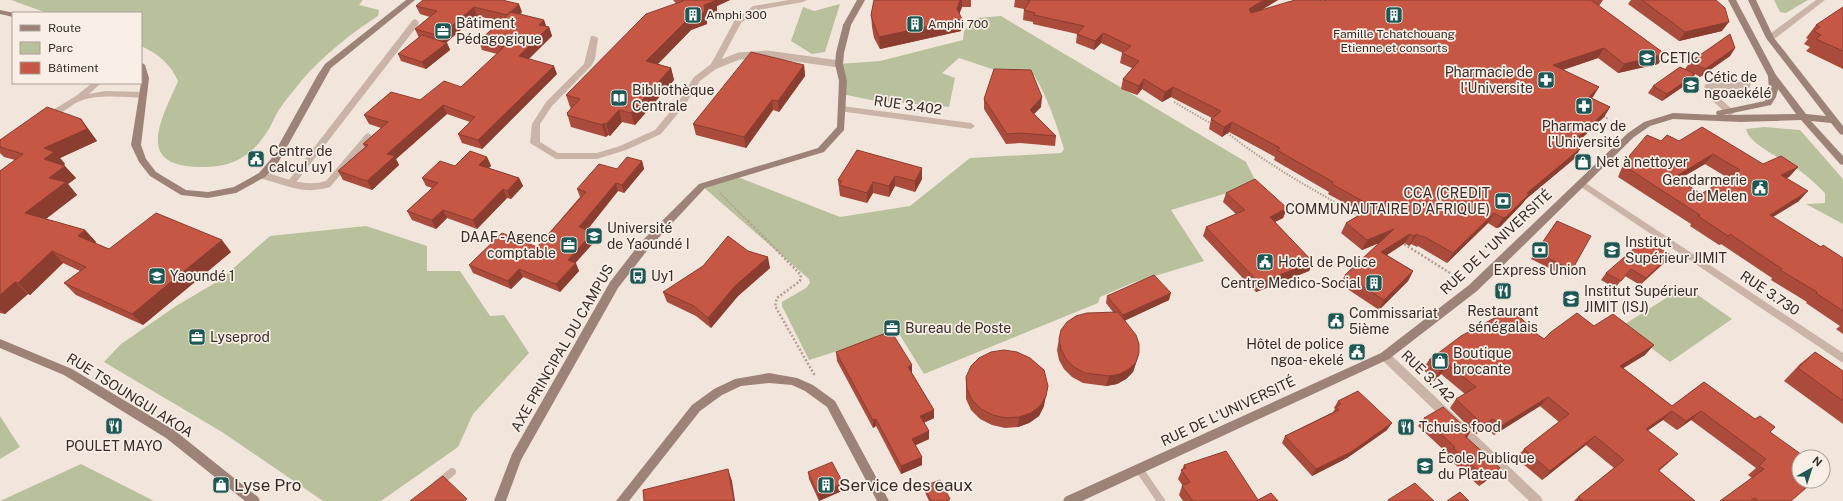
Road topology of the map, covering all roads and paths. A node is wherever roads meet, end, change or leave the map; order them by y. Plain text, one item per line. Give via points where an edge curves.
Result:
1 (411, 0) edge
2 (804, 0) edge
3 (861, 0) edge
4 (1732, 0) edge
5 (1752, 0) edge
6 (1821, 0) edge
7 (0, 12) edge
8 (12, 16) edge
9 (415, 23) dead end
10 (594, 38) dead end
11 (1770, 38) junction
12 (839, 64) junction
13 (714, 66) junction
14 (142, 68) edge
15 (1772, 76) junction
16 (96, 84) edge
17 (1747, 85) dead end
18 (143, 95) junction
19 (77, 99) junction
20 (1174, 102) dead end
21 (842, 109) junction
22 (1730, 112) junction
23 (1597, 113) edge
24 (1697, 116) junction
25 (1803, 117) junction
26 (1608, 119) edge
27 (1833, 120) junction
28 (41, 122) edge
29 (971, 126) dead end
30 (1843, 132) edge
31 (368, 137) edge
32 (1843, 162) edge
33 (262, 175) junction
34 (291, 183) junction
35 (1582, 183) junction
36 (720, 193) dead end
37 (1363, 218) edge
38 (1396, 240) edge
39 (1473, 288) junction
40 (0, 343) edge
41 (1385, 356) junction
42 (1843, 359) edge
43 (816, 377) dead end
44 (1139, 469) junction
45 (452, 472) dead end
46 (427, 492) edge
47 (254, 501) edge
48 (500, 501) edge
49 (622, 501) edge
50 (883, 501) edge
51 (1069, 501) edge
52 (1161, 501) edge
53 (1537, 501) edge

1 - 33 main road via 328,66 278,156
2 - 13 street via 756,8 738,22
3 - 12 main road, AXE PRINCIPAL DU CAMPUS via 847,25
4 - 15 main road
5 - 11 main road
6 - 11 street
7 - 8 main road
9 - 34 lane
10 - 13 street via 588,65 549,104 536,124 535,143 556,156 596,156 623,148 658,132 682,103 697,79
11 - 27 main road
12 - 13 lane via 767,54 739,56
12 - 21 main road, AXE PRINCIPAL DU CAMPUS via 843,81
14 - 18 main road via 145,78
15 - 22 main road, RUE DE L'UNIVERSITÉ via 1772,100
15 - 25 main road
16 - 19 street
17 - 22 lane via 1708,87 1709,93
18 - 19 street via 105,94
18 - 33 main road via 136,145 142,160 153,174 184,193 208,195 236,190
19 - 28 street
20 - 37 path via 1231,135 1246,148 1294,179
21 - 29 street, RUE 3.402
21 - 48 main road, AXE PRINCIPAL DU CAMPUS via 841,128 821,150 702,186 645,245 610,292 516,458
22 - 24 main road, RUE DE L'UNIVERSITÉ
23 - 26 path
24 - 25 main road, RUE DE L'UNIVERSITÉ
24 - 35 main road, RUE DE L'UNIVERSITÉ via 1673,116 1647,124 1631,135
25 - 27 main road, RUE DE L'UNIVERSITÉ
25 - 32 main road
27 - 30 main road
31 - 34 lane via 328,184 311,188
33 - 34 lane
35 - 39 main road, RUE DE L'UNIVERSITÉ
35 - 42 street, RUE 3.730
36 - 43 path via 801,275 800,281 777,298 775,306
38 - 39 path
39 - 41 main road, RUE DE L'UNIVERSITÉ
40 - 47 main road, RUE TSOUNGUI AKOA via 68,372 170,434
41 - 44 main road, RUE DE L'UNIVERSITÉ
41 - 53 street, RUE 3.742
44 - 51 main road, RUE DE L'UNIVERSITÉ
44 - 52 lane
45 - 46 lane
49 - 50 main road via 696,408 718,392 739,382 769,378 793,381 809,388 831,404

